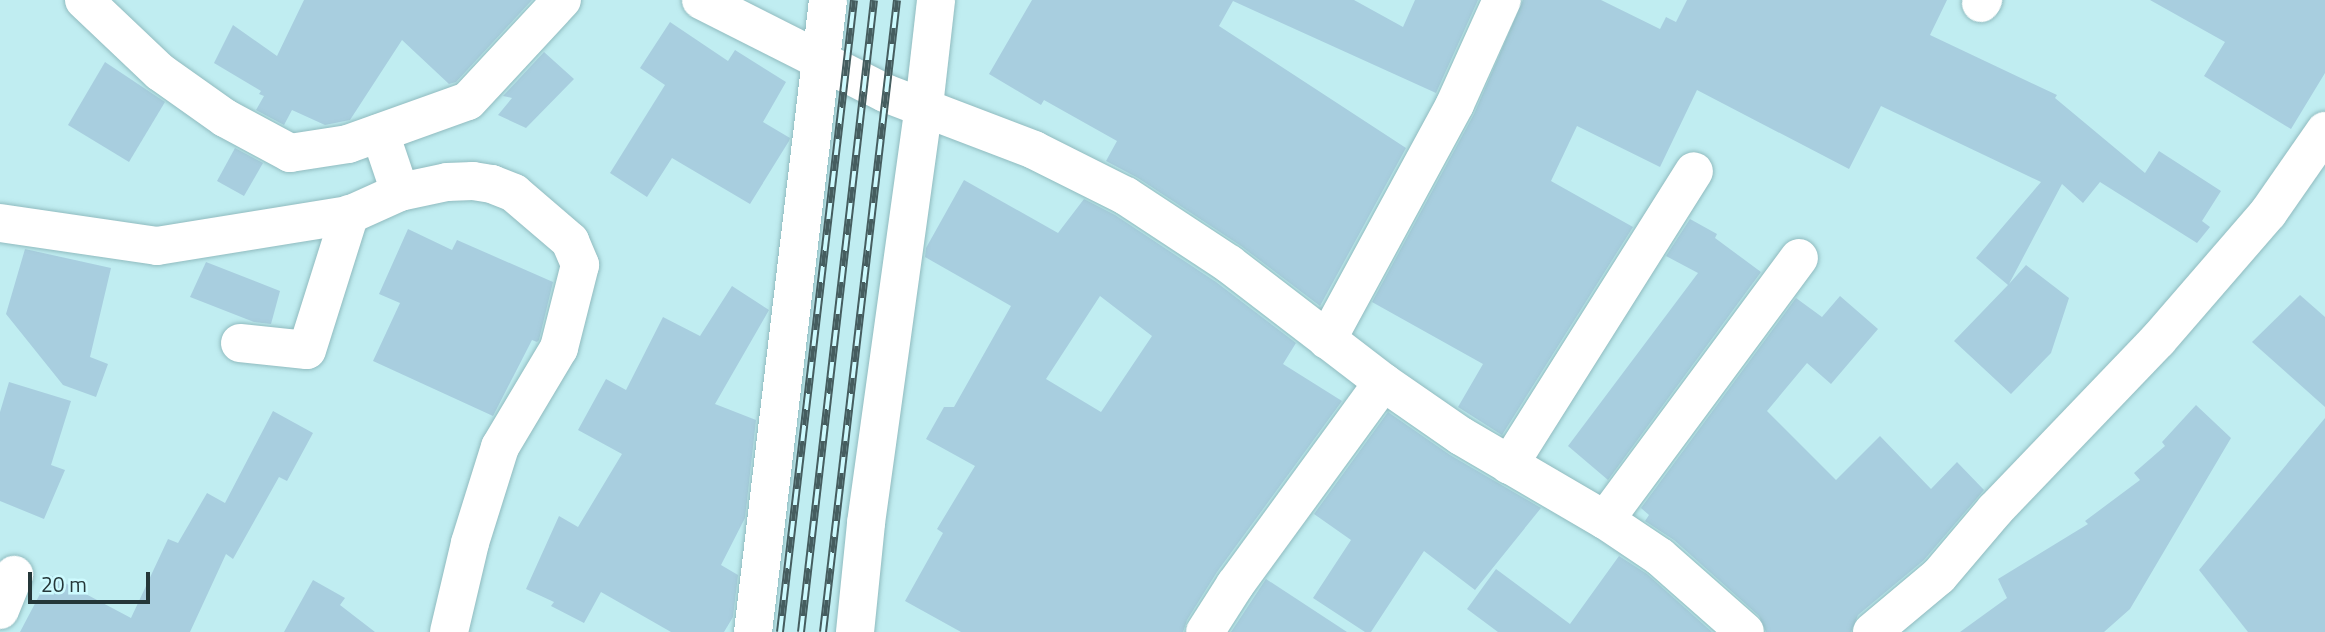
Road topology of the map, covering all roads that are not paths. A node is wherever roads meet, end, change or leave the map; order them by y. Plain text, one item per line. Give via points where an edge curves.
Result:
1 (84, 0) edge
2 (562, 0) edge
3 (701, 0) edge
4 (828, 0) edge
5 (936, 0) edge
6 (1502, 0) edge
7 (822, 59) junction
8 (925, 106) junction
9 (2325, 131) edge
10 (390, 162) junction
11 (1694, 171) dead end
12 (350, 214) junction
13 (0, 223) edge
14 (1799, 258) dead end
15 (1327, 340) junction
16 (240, 343) dead end
17 (1384, 382) junction
18 (1509, 465) junction
19 (1605, 520) junction
20 (14, 576) dead end
21 (0, 610) edge
22 (449, 632) edge
23 (753, 632) edge
24 (855, 632) edge
25 (1205, 632) edge
26 (1745, 632) edge
27 (1872, 632) edge

1 - 10 street via 160,72 225,118 290,153 348,144
2 - 10 street via 468,101
3 - 7 street
4 - 7 street
5 - 8 street
6 - 15 street via 1455,104
7 - 8 street via 885,93
7 - 23 street
8 - 15 street via 1034,150 1126,196 1228,264
8 - 24 street
9 - 27 street via 2268,213 2158,340 1995,510 1939,576
10 - 12 street
10 - 22 street via 514,193 570,241 580,265 559,348 500,447
11 - 18 street
12 - 13 street via 157,246
12 - 16 street via 307,350
14 - 19 street
15 - 17 street
17 - 18 street
17 - 25 street
18 - 19 street
19 - 26 street via 1660,557
20 - 21 street

